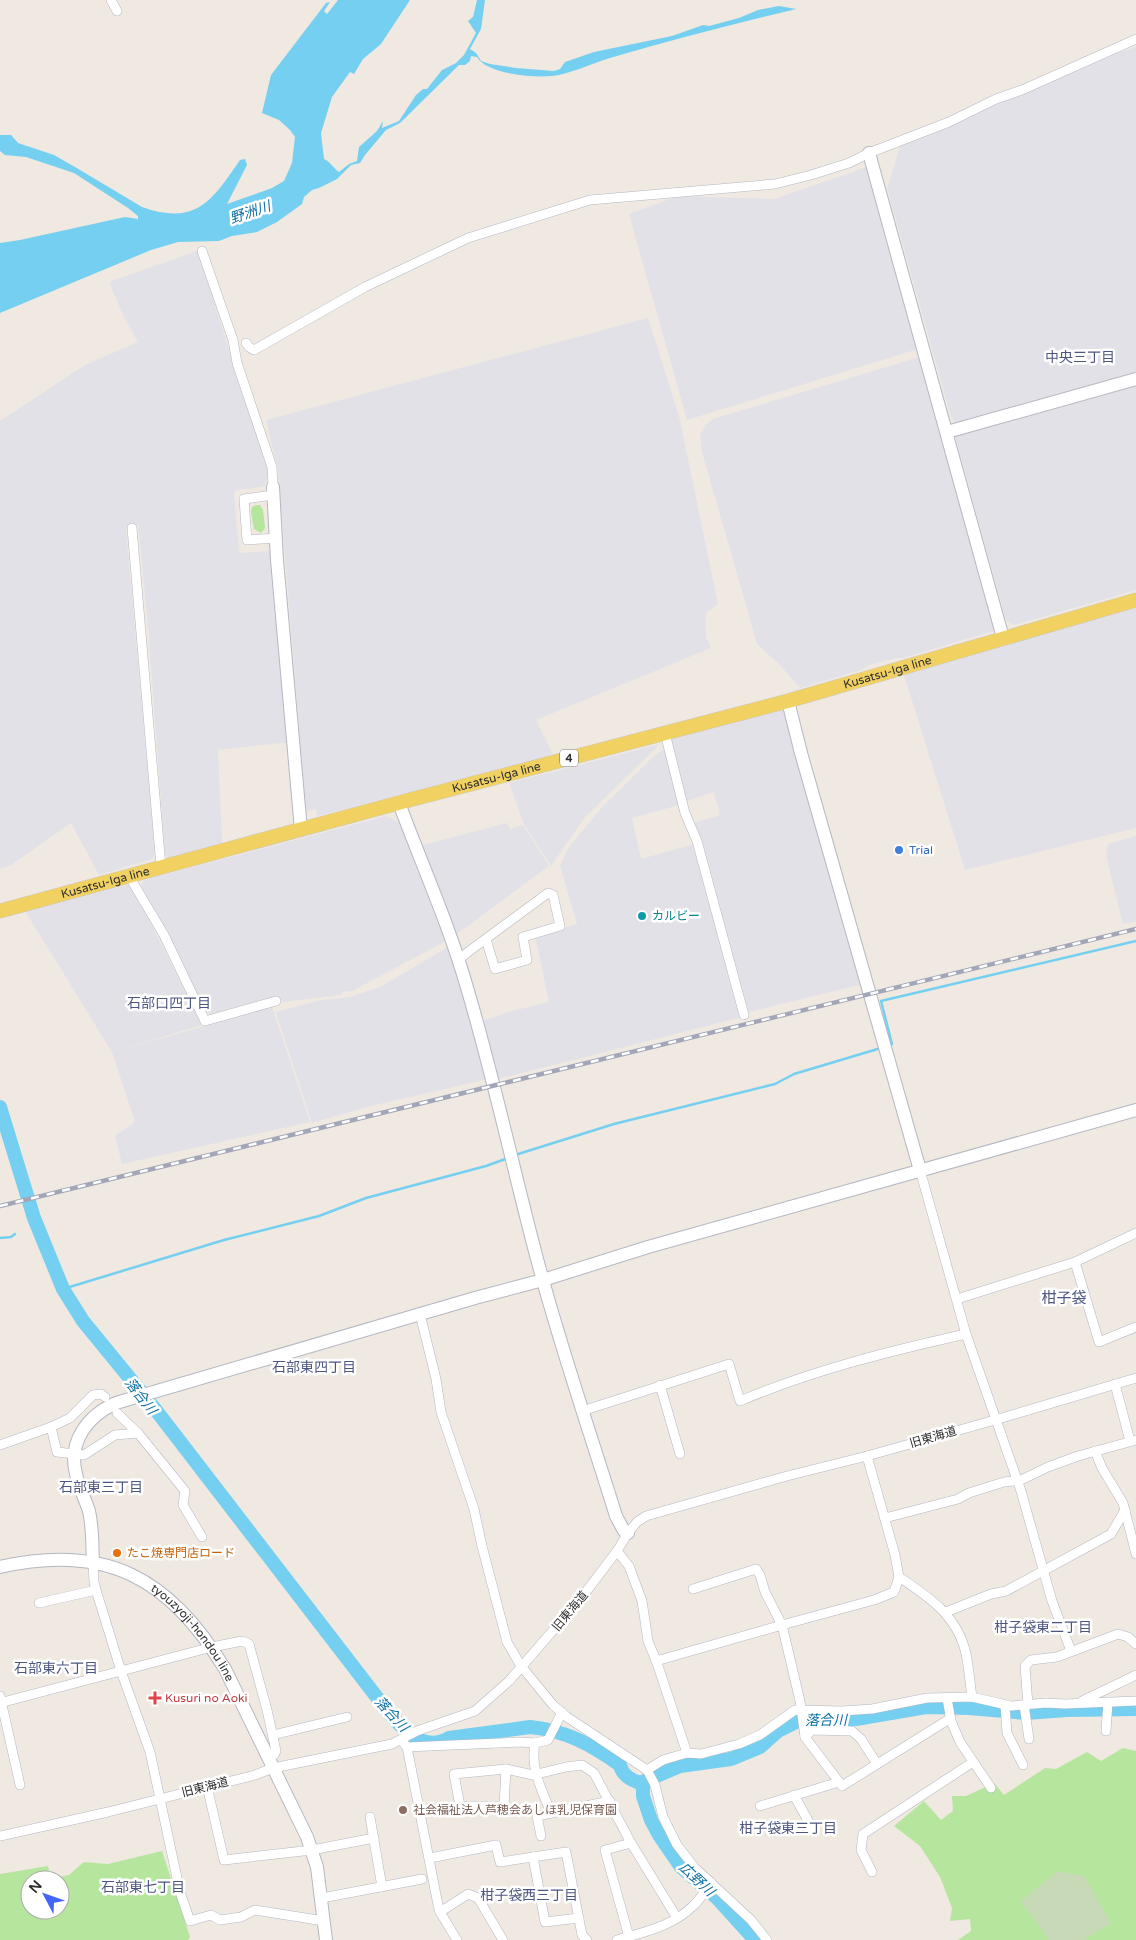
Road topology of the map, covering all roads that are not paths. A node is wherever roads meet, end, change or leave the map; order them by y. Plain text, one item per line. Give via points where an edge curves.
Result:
1 (111, 0) edge
2 (117, 11) dead end
3 (1136, 38) edge
4 (869, 153) junction
5 (202, 251) dead end
6 (246, 343) dead end
7 (1136, 378) edge
8 (948, 432) junction
9 (273, 491) junction
10 (132, 528) dead end
11 (276, 538) junction
12 (1136, 600) edge
13 (1003, 638) junction
14 (788, 701) junction
15 (665, 733) junction
16 (398, 803) junction
17 (301, 830) junction
18 (161, 867) junction
19 (129, 876) junction
20 (0, 911) edge
21 (486, 939) junction
22 (458, 960) junction
23 (276, 1001) dead end
24 (744, 1015) dead end
25 (1136, 1110) edge
26 (920, 1170) junction
27 (1136, 1233) edge
28 (1075, 1262) junction
29 (543, 1280) junction
30 (957, 1299) junction
31 (420, 1314) junction
32 (1136, 1327) edge
33 (966, 1334) junction
34 (1136, 1378) edge
35 (1115, 1384) junction
36 (660, 1385) junction
37 (105, 1398) dead end
38 (582, 1411) junction
39 (117, 1413) dead end
40 (995, 1420) junction
41 (50, 1427) junction
42 (138, 1433) junction
43 (1133, 1441) edge
44 (0, 1445) edge
45 (1095, 1450) junction
46 (75, 1454) junction
47 (680, 1454) dead end
48 (867, 1456) junction
49 (1018, 1481) junction
50 (1125, 1510) junction
51 (885, 1518) junction
52 (628, 1533) junction
53 (202, 1536) dead end
54 (617, 1551) junction
55 (1136, 1554) edge
56 (93, 1562) junction
57 (1, 1564) edge
58 (1044, 1572) junction
59 (899, 1577) junction
60 (693, 1589) dead end
61 (96, 1590) junction
62 (39, 1603) dead end
63 (946, 1612) junction
64 (782, 1625) junction
65 (1136, 1644) edge
66 (212, 1647) junction
67 (1071, 1652) junction
68 (656, 1661) junction
69 (521, 1666) junction
70 (121, 1671) junction
71 (1136, 1675) edge
72 (972, 1697) junction
73 (947, 1698) junction
74 (1, 1701) edge
75 (1136, 1701) edge
76 (1078, 1703) junction
77 (1108, 1706) junction
78 (1026, 1709) junction
79 (800, 1710) junction
80 (1005, 1710) junction
81 (562, 1712) junction
82 (347, 1717) dead end
83 (950, 1718) junction
84 (1106, 1731) dead end
85 (273, 1735) junction
86 (805, 1737) junction
87 (1029, 1739) dead end
88 (404, 1742) junction
89 (535, 1743) junction
90 (686, 1753) junction
91 (973, 1762) junction
92 (271, 1763) junction
93 (876, 1764) junction
94 (1023, 1765) dead end
95 (506, 1769) junction
96 (647, 1770) junction
97 (536, 1774) junction
98 (839, 1782) junction
99 (20, 1785) dead end
100 (207, 1786) junction
101 (991, 1788) dead end
102 (794, 1795) junction
103 (159, 1798) junction
104 (610, 1801) junction
105 (460, 1806) junction
106 (760, 1806) dead end
107 (420, 1812) junction
108 (551, 1813) junction
109 (370, 1817) dead end
110 (812, 1828) dead end
111 (0, 1836) edge
112 (542, 1836) dead end
113 (374, 1838) junction
114 (631, 1843) junction
115 (312, 1850) junction
116 (533, 1857) junction
117 (430, 1858) junction
118 (872, 1872) dead end
119 (422, 1879) dead end
120 (711, 1882) junction
121 (382, 1886) junction
122 (322, 1898) junction
123 (440, 1912) junction
124 (579, 1918) junction
125 (677, 1918) junction
126 (324, 1921) junction
127 (648, 1936) edge
128 (629, 1937) junction
129 (326, 1940) edge
130 (457, 1940) edge
131 (503, 1940) edge
132 (587, 1940) edge
133 (617, 1940) edge
134 (767, 1940) edge

1 - 2 street
3 - 4 street via 949,122
4 - 6 street via 842,166 775,184 590,200 524,219 468,238 374,283 254,350
4 - 8 street
5 - 9 street via 272,467
7 - 8 street
8 - 13 street
9 - 11 street
9 - 11 street via 244,499 247,540
10 - 18 street
11 - 17 street
12 - 13 main road, Kusatsu-Iga line / 4
13 - 14 main road, Kusatsu-Iga line / 4
14 - 15 main road, Kusatsu-Iga line / 4
14 - 26 street
15 - 16 main road, Kusatsu-Iga line / 4
15 - 24 street
16 - 17 main road, Kusatsu-Iga line / 4
16 - 22 street
17 - 18 main road, Kusatsu-Iga line / 4
18 - 19 main road, Kusatsu-Iga line / 4
19 - 20 main road, Kusatsu-Iga line / 4
19 - 23 street via 164,935 205,1022
21 - 21 street via 548,893 553,895 560,926 523,937 527,960 495,969
21 - 22 street
22 - 29 street via 499,1104
25 - 26 street
26 - 29 street
26 - 30 street
27 - 28 street
28 - 30 street
28 - 32 street via 1098,1342
29 - 31 street
29 - 38 street
30 - 33 street
31 - 46 street via 116,1403 95,1414 83,1428
31 - 69 street via 436,1379 440,1412 474,1509 507,1642
33 - 36 street via 809,1374 740,1401 729,1364
33 - 40 street
34 - 35 street, 旧東海道
35 - 40 street, 旧東海道
35 - 43 street
36 - 38 street
36 - 47 street
37 - 41 street via 101,1394 93,1395 70,1418
38 - 52 street via 616,1516
39 - 42 street
40 - 48 street, 旧東海道
40 - 49 street
41 - 44 street
41 - 46 street via 57,1452
42 - 46 street via 115,1435 84,1455
42 - 53 street via 185,1491 183,1505
43 - 45 street
45 - 49 street
45 - 50 street
46 - 56 street via 76,1474 89,1512
48 - 51 street
48 - 52 street, 旧東海道 via 646,1516
49 - 51 street
49 - 58 street
50 - 55 street
50 - 58 street via 1111,1534
51 - 59 street
52 - 54 street, 旧東海道
54 - 68 street via 629,1566 642,1600 648,1641
54 - 69 street, 旧東海道 via 582,1597
56 - 57 street, tyouzyoji-hondou line via 66,1560
56 - 61 street
56 - 66 street, tyouzyoji-hondou line via 133,1575 160,1592 178,1606
58 - 63 street via 1006,1591
58 - 67 street
59 - 63 street
59 - 64 street via 894,1592
60 - 64 street via 756,1569
61 - 62 street
61 - 70 street
63 - 72 street via 959,1632 966,1652
64 - 68 street
64 - 79 street
65 - 67 street via 1118,1634
66 - 70 street
66 - 85 street via 242,1641 249,1644
66 - 92 street, tyouzyoji-hondou line
67 - 78 street via 1031,1660 1025,1666
68 - 90 street
69 - 81 street
69 - 88 street, 旧東海道 via 475,1711 417,1731
70 - 74 street
70 - 103 street via 150,1752
71 - 76 street
72 - 73 street
72 - 80 street
73 - 79 street via 927,1698 872,1709
73 - 83 street
74 - 99 street
75 - 77 street
76 - 77 street
76 - 78 street via 1046,1703
77 - 84 street
78 - 80 street
78 - 87 street
79 - 86 street
79 - 90 street via 739,1744 701,1754
80 - 94 street via 1007,1733
81 - 89 street via 548,1740
81 - 96 street
82 - 85 street
83 - 91 street
83 - 93 street
85 - 92 street via 276,1751
86 - 93 street via 812,1730 852,1731 861,1739
86 - 98 street
88 - 89 street
88 - 92 street, 旧東海道
88 - 107 street
89 - 97 street via 532,1758
90 - 96 street via 662,1760
91 - 101 street
91 - 118 street via 863,1834 861,1850
92 - 100 street, 旧東海道 via 255,1775
92 - 115 street, tyouzyoji-hondou line
93 - 98 street via 842,1786
95 - 97 street
95 - 105 street via 504,1806
95 - 105 street via 454,1774
96 - 120 street via 655,1785 662,1817 677,1845
97 - 104 street via 582,1765 594,1773
97 - 108 street
98 - 102 street
100 - 103 street, 旧東海道
100 - 115 street via 224,1860
102 - 106 street
102 - 110 street
103 - 111 street, 旧東海道
103 - 126 street via 180,1892 190,1921 211,1914 220,1920 242,1917 255,1910
104 - 108 street
104 - 114 street
105 - 107 street
107 - 117 street
108 - 112 street via 537,1816
109 - 113 street
113 - 115 street
113 - 121 street
114 - 125 street
114 - 128 street via 605,1850
115 - 122 street, tyouzyoji-hondou line
116 - 117 street via 500,1862 496,1845
116 - 124 street via 545,1922
116 - 124 street via 566,1852
117 - 123 street
119 - 121 street
120 - 125 street via 694,1905
120 - 134 street
121 - 122 street
122 - 126 street, tyouzyoji-hondou line
123 - 130 street
123 - 131 street via 468,1894 478,1898
124 - 132 street via 582,1935
125 - 127 street
126 - 129 street, tyouzyoji-hondou line
127 - 128 street
128 - 133 street

